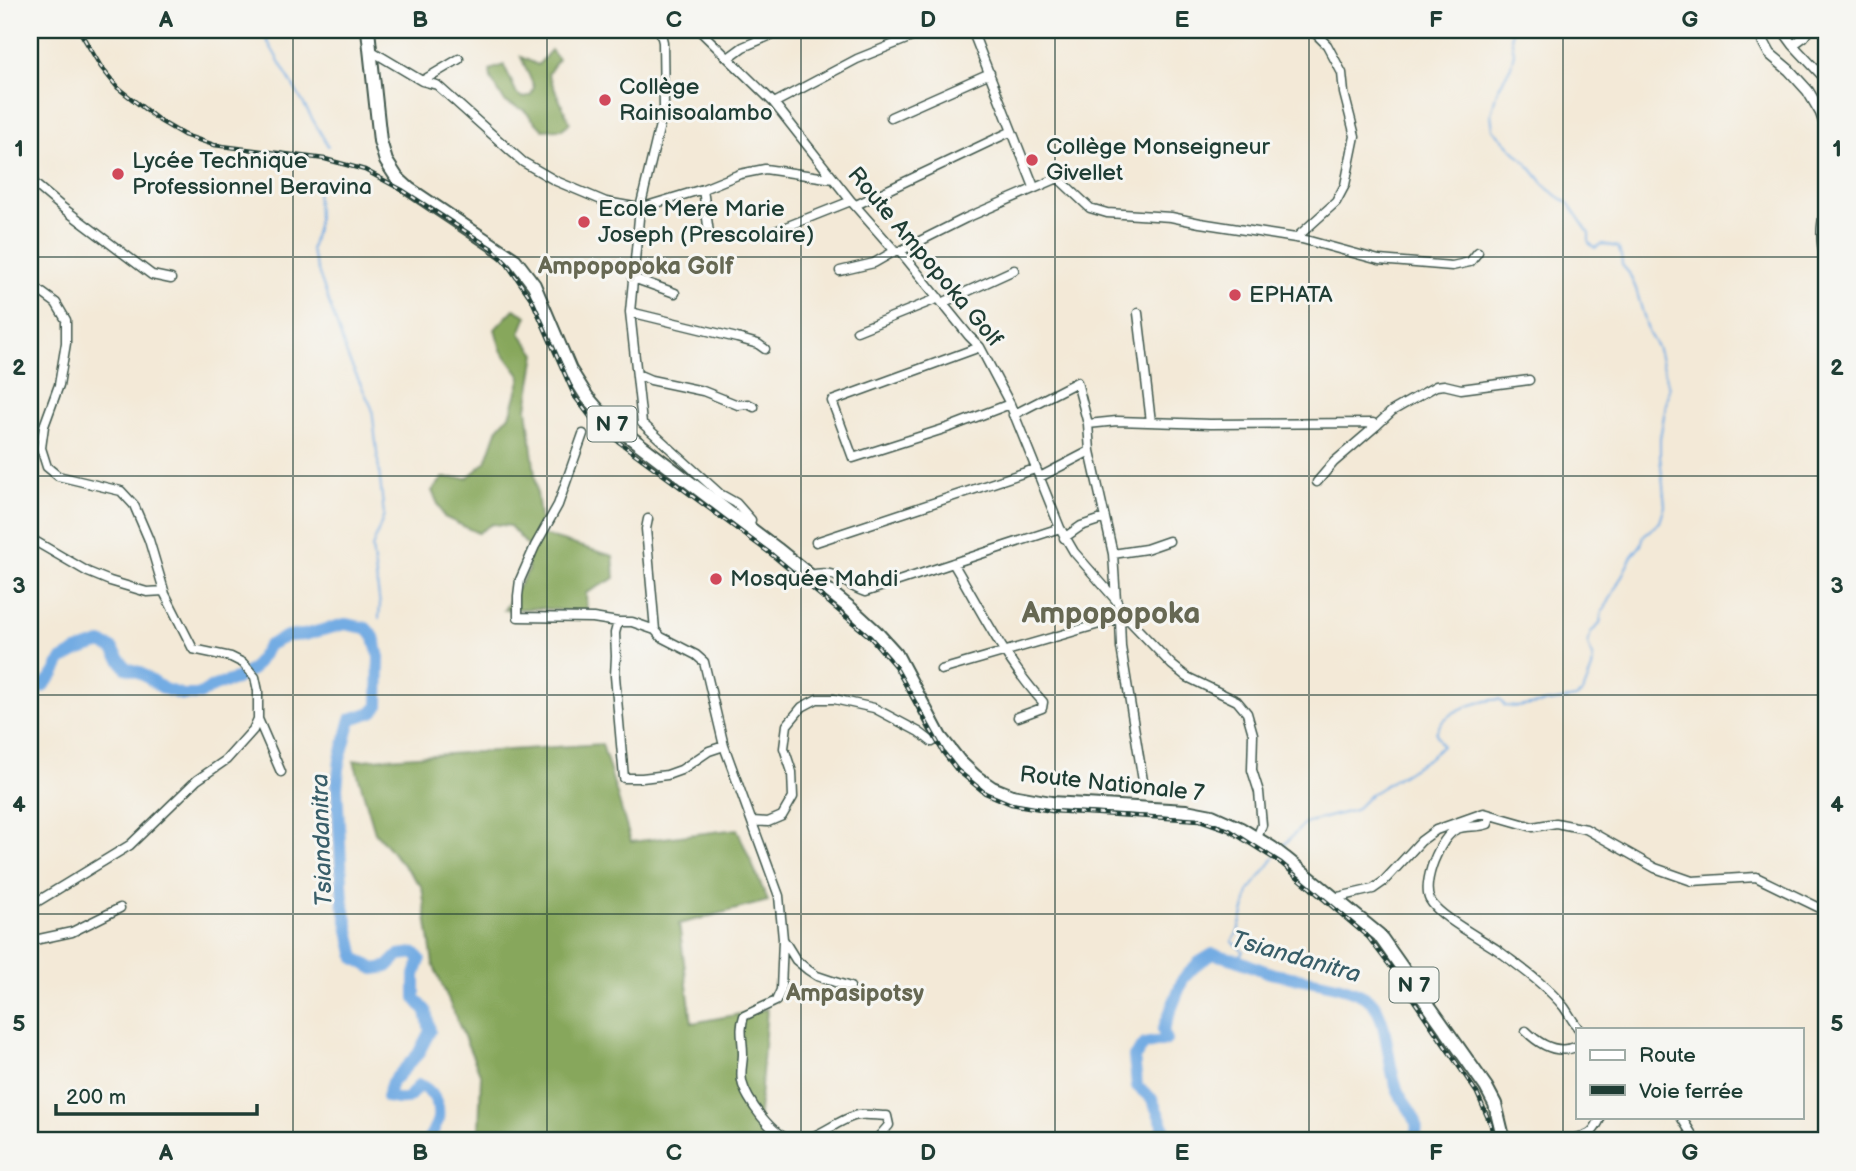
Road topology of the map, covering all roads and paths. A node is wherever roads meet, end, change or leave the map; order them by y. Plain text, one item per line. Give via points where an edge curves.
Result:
1 (368, 30) edge
2 (660, 30) edge
3 (699, 30) edge
4 (783, 30) edge
5 (929, 30) edge
6 (972, 30) edge
7 (1312, 30) edge
8 (1757, 30) edge
9 (1782, 30) edge
10 (1809, 30) edge
11 (1793, 45) junction
12 (370, 50) junction
13 (459, 58) dead end
14 (728, 58) junction
15 (989, 73) junction
16 (1826, 80) edge
17 (422, 81) junction
18 (774, 103) junction
19 (891, 117) dead end
20 (1826, 127) edge
21 (1012, 131) junction
22 (834, 179) junction
23 (30, 180) edge
24 (1034, 187) junction
25 (703, 189) junction
26 (853, 203) junction
27 (640, 208) junction
28 (1826, 210) edge
29 (773, 232) dead end
30 (709, 233) dead end
31 (1296, 239) junction
32 (898, 251) junction
33 (1478, 253) dead end
34 (1826, 258) edge
35 (1014, 270) dead end
36 (840, 271) dead end
37 (633, 278) junction
38 (171, 279) dead end
39 (30, 284) edge
40 (675, 293) dead end
41 (941, 301) junction
42 (630, 312) junction
43 (1138, 313) dead end
44 (857, 331) dead end
45 (980, 347) junction
46 (765, 349) dead end
47 (637, 374) junction
48 (1529, 380) dead end
49 (1010, 404) junction
50 (754, 407) dead end
51 (1013, 415) junction
52 (1151, 422) junction
53 (1088, 424) junction
54 (1376, 426) junction
55 (583, 434) dead end
56 (1090, 451) junction
57 (1038, 473) junction
58 (1317, 482) dead end
59 (1105, 518) junction
60 (648, 519) dead end
61 (748, 528) junction
62 (1060, 528) junction
63 (1064, 538) junction
64 (1169, 541) dead end
65 (816, 542) dead end
66 (30, 545) edge
67 (1113, 554) junction
68 (953, 563) junction
69 (810, 575) junction
70 (164, 591) junction
71 (1115, 600) junction
72 (1122, 616) junction
73 (618, 622) junction
74 (655, 630) junction
75 (1005, 652) junction
76 (942, 670) dead end
77 (1018, 717) dead end
78 (258, 719) junction
79 (940, 737) junction
80 (724, 746) junction
81 (281, 772) dead end
82 (1144, 787) dead end
83 (1490, 815) junction
84 (752, 821) junction
85 (1257, 838) junction
86 (1334, 898) junction
87 (30, 906) edge
88 (120, 908) dead end
89 (1826, 911) edge
90 (783, 939) junction
91 (30, 942) edge
92 (850, 987) dead end
93 (1577, 1028) edge
94 (1526, 1031) dead end
95 (1576, 1047) edge
96 (1601, 1118) edge
97 (1682, 1118) edge
98 (1576, 1138) dead end
99 (875, 1141) edge
100 (1504, 1141) edge
101 (1696, 1141) edge

1 - 12 main road, Route Nationale 7 / N 7
2 - 27 street via 664,107
3 - 14 street, Route Ampopoka Golf
4 - 14 street
5 - 18 street via 857,59
6 - 15 street
7 - 31 street via 1327,45 1342,73 1355,135 1345,185 1336,202
8 - 20 street via 1770,54 1808,91
9 - 11 street
10 - 11 street
11 - 16 street
12 - 17 street
12 - 61 main road, Route Nationale 7 / N 7 via 380,141 397,178 515,260 534,285 570,370 605,418
13 - 17 street
14 - 18 street, Route Ampopoka Golf
15 - 19 street
15 - 21 street
17 - 27 street via 437,85 523,162 595,198
18 - 22 street, Route Ampopoka Golf
21 - 24 street
21 - 26 street
22 - 25 street via 765,169
22 - 26 street, Route Ampopoka Golf
23 - 38 street via 152,275
24 - 31 street via 1058,178 1090,208 1107,213 1171,217
24 - 32 street
25 - 27 street
25 - 30 street
26 - 29 street
26 - 32 street, Route Ampopoka Golf
27 - 37 street
28 - 34 street via 1822,244
31 - 33 street via 1379,260 1452,266 1470,262
32 - 36 street via 874,263
32 - 41 street, Route Ampopoka Golf
35 - 41 street
37 - 40 street
37 - 42 street
39 - 70 street via 56,303 66,320 59,385 41,448 47,467 58,476 121,491 128,498 149,540
41 - 44 street
41 - 45 street, Route Ampopoka Golf
42 - 46 street
42 - 47 street
43 - 52 street
45 - 49 street, Route Ampopoka Golf
45 - 49 street via 832,401 853,458
47 - 50 street
47 - 61 street via 642,423 720,494 736,503 751,520
48 - 54 street via 1461,389 1436,386 1392,411
49 - 51 street, Route Ampopoka Golf
51 - 53 street via 1077,382
51 - 57 street, Route Ampopoka Golf
52 - 53 street
52 - 54 street
53 - 56 street
54 - 58 street
55 - 73 street via 558,505 520,580 518,617
56 - 57 street
56 - 59 street
57 - 62 street, Route Ampopoka Golf
57 - 65 street
59 - 63 street
59 - 67 street
60 - 74 street
61 - 69 main road, Route Nationale 7 / N 7
62 - 63 street, Route Ampopoka Golf
62 - 68 street
63 - 71 street, Route Ampopoka Golf
64 - 67 street
66 - 70 street via 33,540 110,581 146,592
67 - 71 street
68 - 69 street via 865,592 835,574
68 - 75 street
69 - 79 main road, Route Nationale 7 / N 7 via 896,654
70 - 78 street via 194,649 231,657 255,677
71 - 72 street, Route Ampopoka Golf
72 - 75 street
72 - 82 street via 1121,647
72 - 85 street, Route Ampopoka Golf via 1187,677 1237,701 1247,713 1262,825
73 - 74 street
73 - 80 street via 615,676 624,778 667,775
74 - 80 street via 704,662
75 - 76 street
75 - 77 street via 1043,702 1042,708
78 - 81 street
78 - 87 street via 226,760 197,780 130,845
79 - 84 street via 932,741 874,708 817,699 802,707 787,725 784,748 792,772 793,797 782,816 768,822
79 - 85 main road, Route Nationale 7 / N 7 via 976,777 1012,796 1051,803 1186,811 1212,816
80 - 84 street
83 - 86 street via 1478,814 1436,830 1373,889
83 - 89 street via 1533,827 1556,823 1586,829 1655,868 1692,881 1756,877
83 - 93 street via 1488,824 1458,828 1442,844 1430,873 1429,900 1535,979 1565,1007
84 - 90 street via 779,896
85 - 86 main road, N 7
86 - 100 main road, N 7 via 1379,934 1486,1087
88 - 91 street via 72,932
90 - 92 street via 808,970
90 - 99 street via 781,990 776,1001 744,1016 740,1028 741,1081 779,1135 805,1138 856,1115 887,1116 889,1125
94 - 95 street via 1548,1047
96 - 98 street via 1588,1136
97 - 101 street

